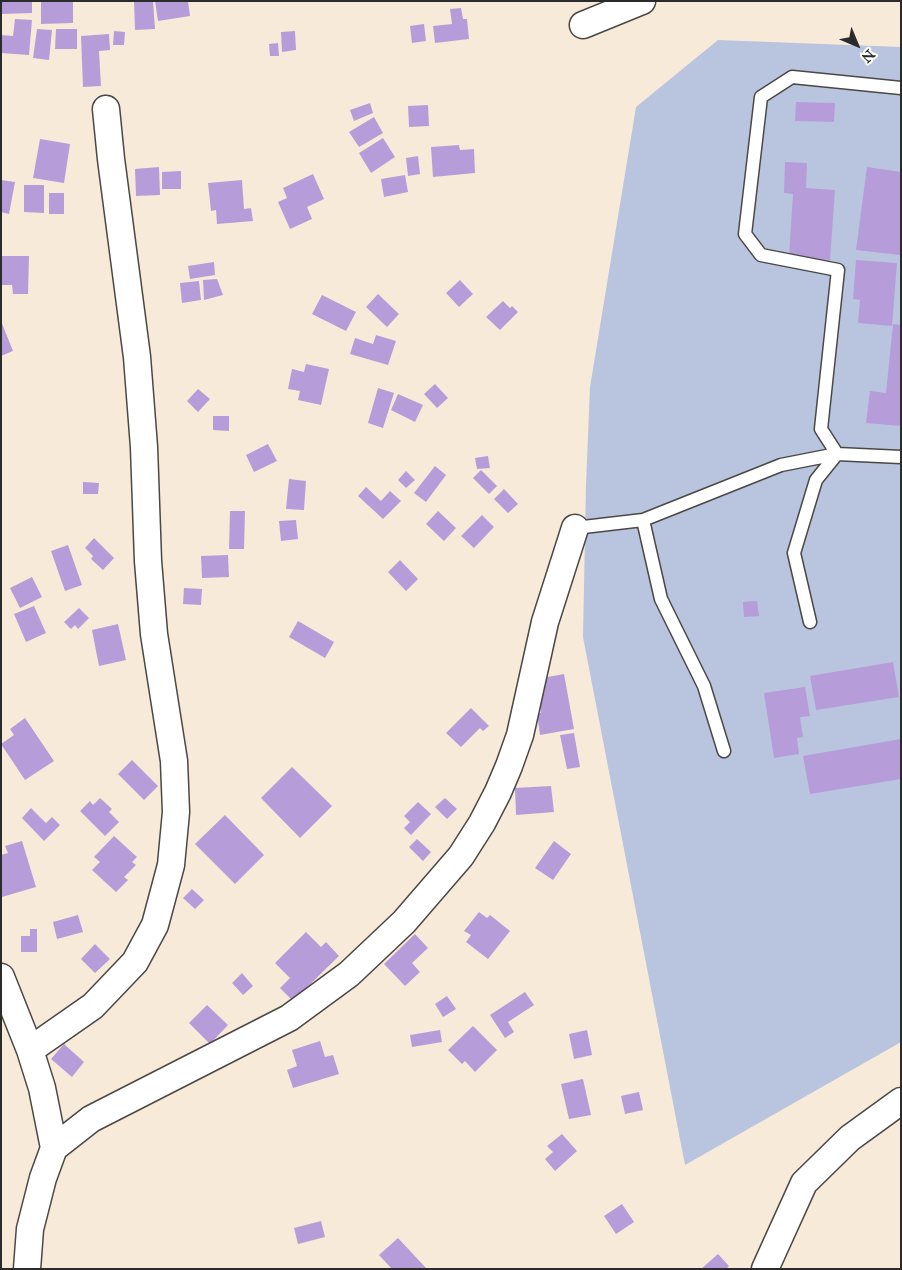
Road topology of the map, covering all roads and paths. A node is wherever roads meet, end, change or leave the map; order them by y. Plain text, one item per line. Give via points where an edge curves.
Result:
1 (642, 1) edge
2 (583, 25) dead end
3 (901, 88) edge
4 (106, 110) dead end
5 (837, 454) junction
6 (901, 457) edge
7 (643, 520) junction
8 (575, 528) joint
9 (810, 622) dead end
10 (724, 751) dead end
11 (1, 977) edge
12 (30, 1050) junction
13 (901, 1101) edge
14 (54, 1148) junction
15 (27, 1269) edge
16 (765, 1269) edge

1 - 2 street
3 - 5 lane via 792,78 761,97 745,234 761,255 838,270 822,428
4 - 12 street via 136,357 154,634 174,761 176,812 171,865 155,926 135,962 93,1006
5 - 6 lane
5 - 7 lane via 781,465
5 - 9 lane via 816,480 794,553
7 - 8 lane
7 - 10 lane via 661,599 704,686
8 - 14 street via 545,622 510,766 482,823 461,856 404,922 348,974 289,1018 91,1119
11 - 12 street
12 - 14 street via 42,1088
13 - 16 street via 850,1138 804,1183
14 - 15 street via 30,1229

